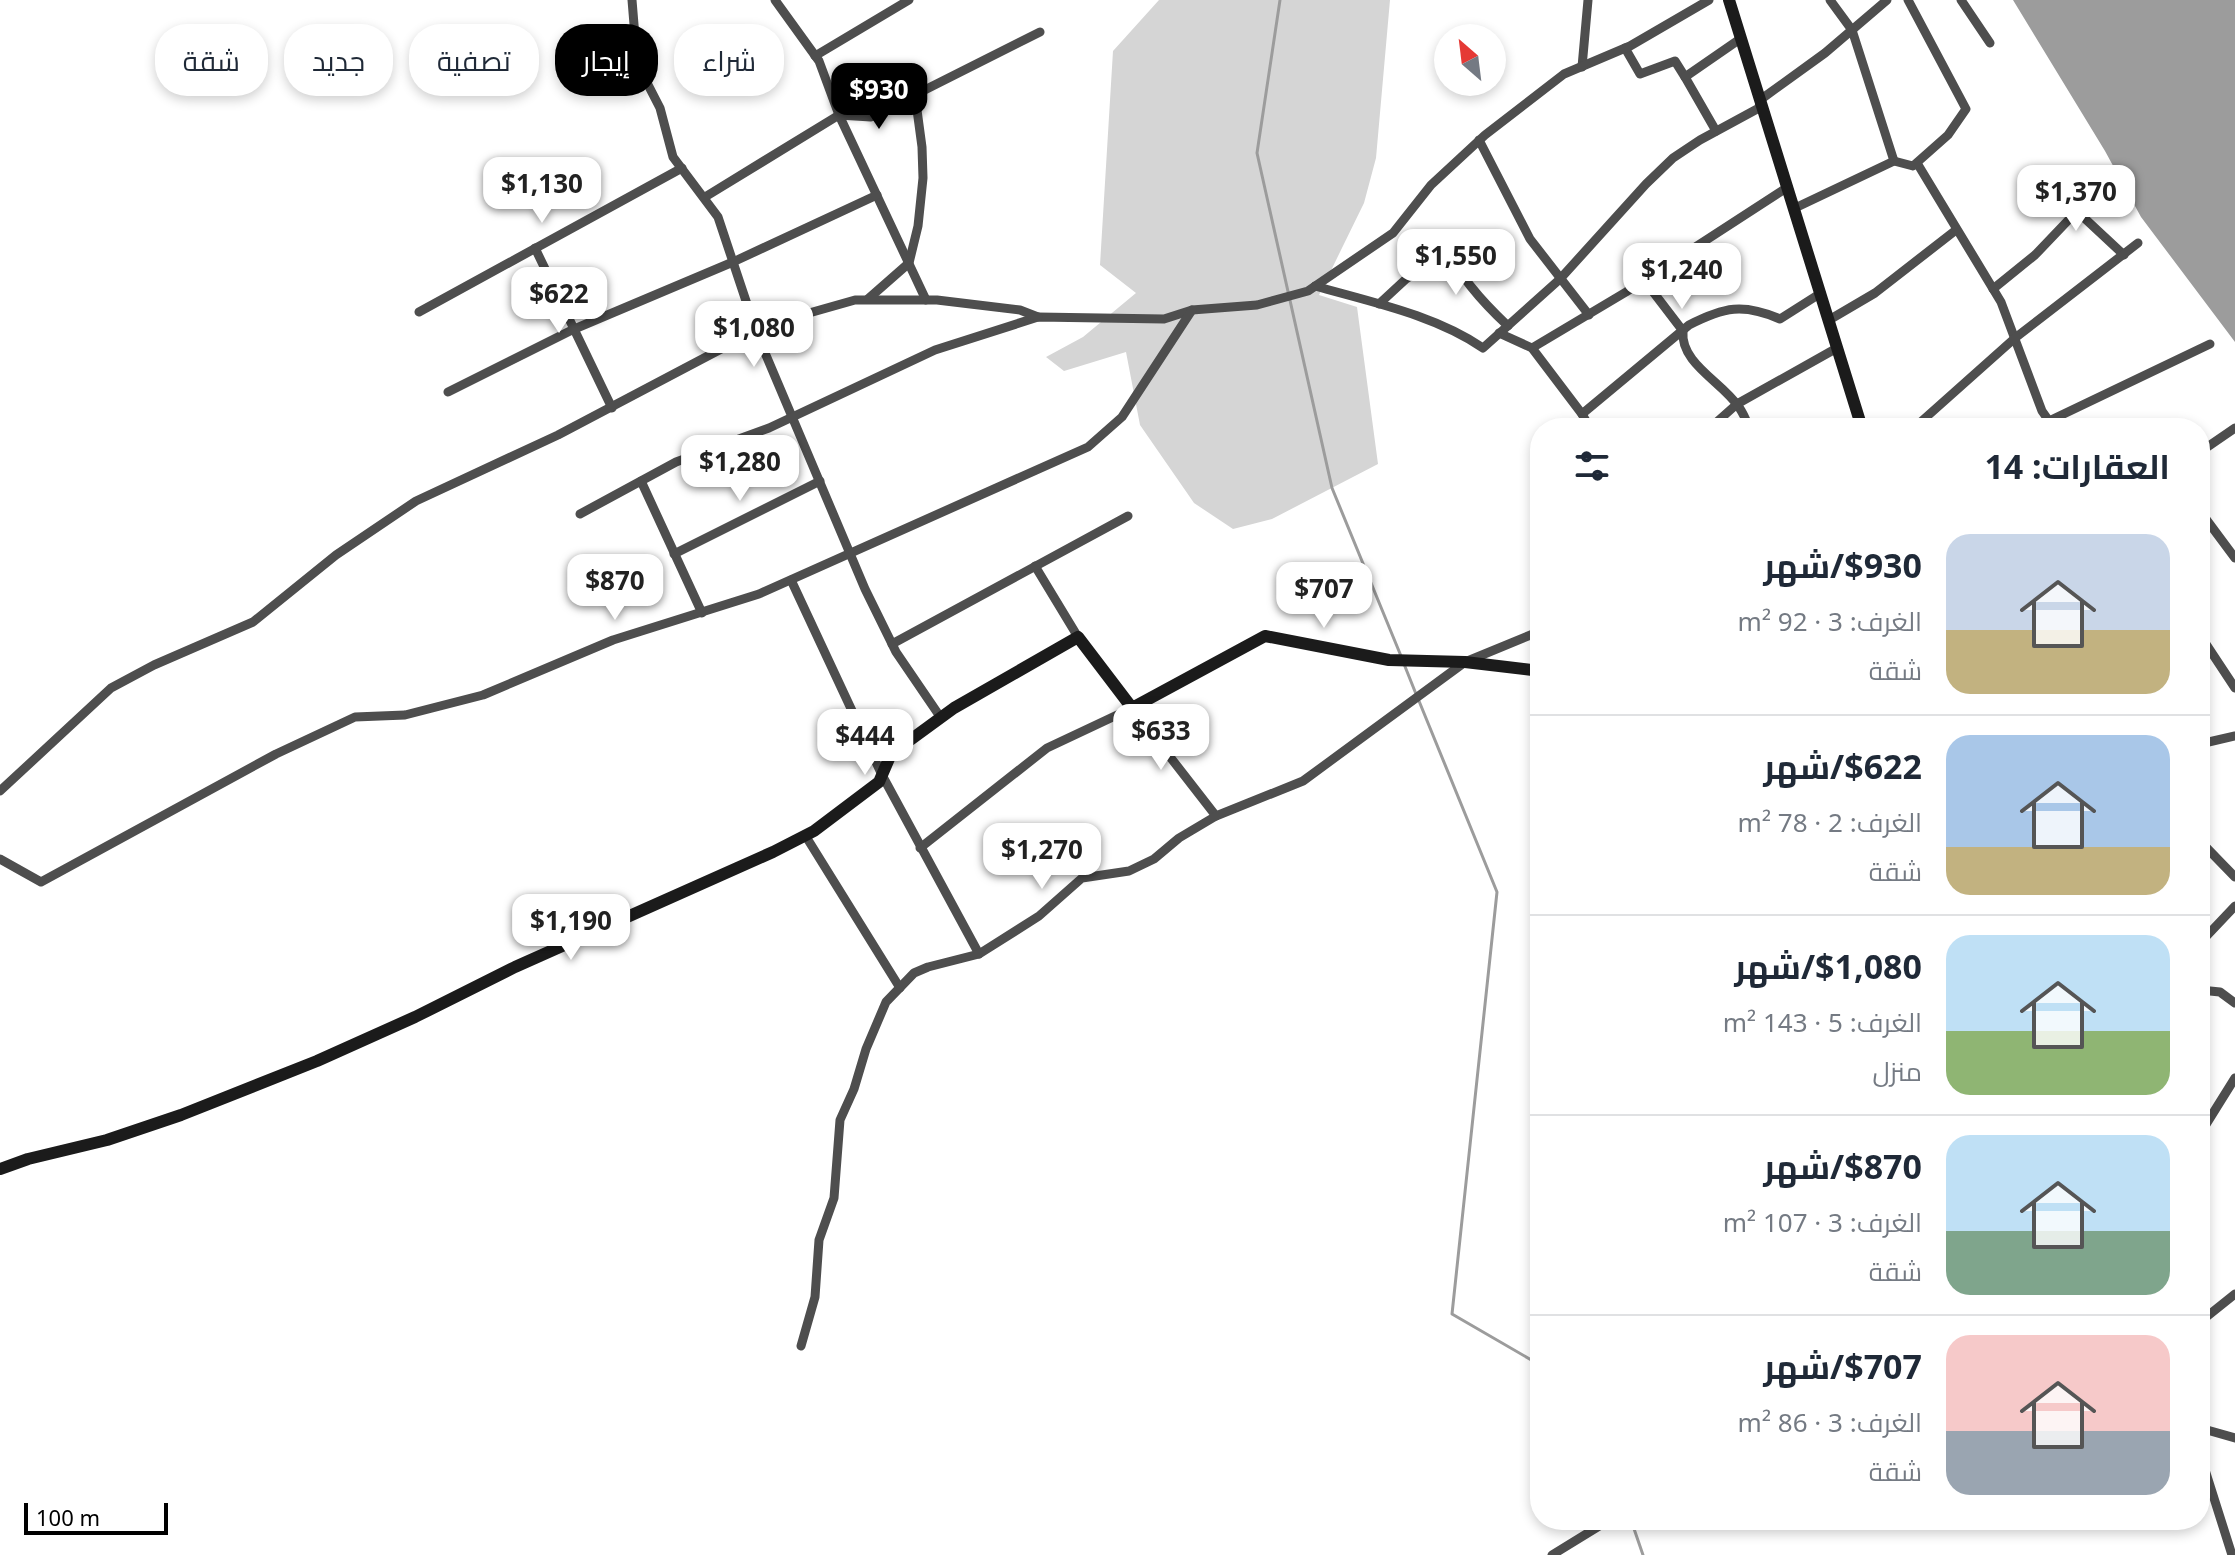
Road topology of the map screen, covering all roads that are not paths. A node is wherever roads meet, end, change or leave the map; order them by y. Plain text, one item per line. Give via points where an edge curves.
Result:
1 (632, 0) edge
2 (775, 0) edge
3 (909, 0) edge
4 (1588, 0) edge
5 (1709, 0) edge
6 (1729, 0) edge
7 (1830, 0) edge
8 (1887, 0) edge
9 (1908, 0) edge
10 (1961, 0) edge
11 (1852, 30) junction
12 (1040, 32) dead end
13 (1740, 39) junction
14 (1990, 43) dead end
15 (1625, 48) junction
16 (815, 56) junction
17 (1582, 67) junction
18 (1685, 77) junction
19 (915, 95) junction
20 (1760, 100) junction
21 (839, 115) junction
22 (1716, 131) junction
23 (1479, 140) junction
24 (1894, 161) junction
25 (1917, 163) junction
26 (682, 168) junction
27 (1788, 187) junction
28 (2051, 187) dead end
29 (877, 195) junction
30 (705, 197) junction
31 (1795, 208) junction
32 (2077, 211) junction
33 (1956, 230) junction
34 (1440, 241) dead end
35 (2138, 243) dead end
36 (535, 248) junction
37 (1447, 252) junction
38 (2124, 255) junction
39 (733, 262) junction
40 (909, 263) junction
41 (1560, 279) junction
42 (1644, 280) junction
43 (1315, 286) junction
44 (1993, 289) junction
45 (1821, 293) junction
46 (868, 300) junction
47 (926, 300) junction
48 (1379, 304) junction
49 (1192, 310) junction
50 (419, 312) dead end
51 (1589, 315) junction
52 (1038, 317) junction
53 (1829, 320) junction
54 (574, 329) junction
55 (1504, 330) junction
56 (1683, 331) junction
57 (757, 334) junction
58 (2015, 338) junction
59 (2210, 344) dead end
60 (1532, 348) junction
61 (1837, 348) junction
62 (448, 392) dead end
63 (1737, 404) junction
64 (612, 408) junction
65 (1582, 414) junction
66 (793, 417) junction
67 (1584, 418) edge
68 (1721, 418) edge
69 (1745, 418) edge
70 (1859, 418) edge
71 (1925, 418) edge
72 (2047, 418) edge
73 (2066, 418) edge
74 (2235, 428) edge
75 (2210, 445) edge
76 (641, 481) junction
77 (820, 481) junction
78 (580, 514) dead end
79 (1128, 516) dead end
80 (2210, 524) edge
81 (674, 554) junction
82 (851, 554) junction
83 (2235, 558) edge
84 (1035, 566) junction
85 (791, 580) junction
86 (702, 613) junction
87 (1530, 635) edge
88 (1078, 637) junction
89 (892, 644) junction
90 (2210, 650) edge
91 (1465, 662) junction
92 (1530, 670) edge
93 (2234, 685) edge
94 (1132, 708) junction
95 (941, 718) junction
96 (2235, 736) edge
97 (2210, 742) edge
98 (882, 775) junction
99 (0, 791) edge
100 (1216, 816) junction
101 (805, 835) junction
102 (920, 848) junction
103 (2210, 851) edge
104 (0, 859) edge
105 (2235, 877) edge
106 (2235, 906) edge
107 (2210, 932) edge
108 (979, 954) junction
109 (900, 988) junction
110 (2210, 991) edge
111 (2235, 1003) edge
112 (2235, 1078) edge
113 (2210, 1118) edge
114 (0, 1169) edge
115 (2235, 1294) edge
116 (2210, 1314) edge
117 (801, 1346) dead end
118 (2210, 1431) edge
119 (2235, 1438) edge
120 (2210, 1486) edge
121 (1593, 1530) edge
122 (1552, 1555) edge
123 (2232, 1555) edge

1 - 26 street via 643,75 660,108 673,157
2 - 16 street
3 - 16 street
4 - 17 street
5 - 15 street
6 - 13 street
7 - 11 street
8 - 11 street
9 - 25 street via 1966,109 1948,135
10 - 14 street
11 - 20 street
11 - 24 street
12 - 19 street
13 - 18 street
13 - 20 street
15 - 17 street
15 - 18 street via 1640,74 1675,61
16 - 21 street
17 - 23 street via 1553,82
18 - 22 street
19 - 21 street via 871,117
19 - 40 street via 923,178
20 - 22 street via 1759,108
20 - 27 street
21 - 29 street
21 - 30 street
22 - 41 street via 1673,158
23 - 41 street via 1530,239
23 - 43 street via 1431,185 1393,233
24 - 25 street
24 - 31 street
25 - 33 street
26 - 30 street
26 - 36 street
27 - 31 street
27 - 42 street
28 - 32 street
29 - 39 street
29 - 40 street
30 - 39 street via 718,217
31 - 45 street
32 - 38 street
32 - 44 street
33 - 44 street
33 - 53 street via 1875,293
34 - 37 street
35 - 38 street
36 - 50 street
36 - 54 street
37 - 48 street
37 - 55 street
38 - 58 street
39 - 54 street
39 - 57 street
40 - 46 street
40 - 47 street
41 - 51 street
41 - 55 street
42 - 51 street
42 - 56 street
43 - 48 street
43 - 49 street via 1257,305
44 - 58 street
45 - 53 street
45 - 56 street via 1780,319 1738,307 1706,316
46 - 47 street
46 - 57 street via 795,317
47 - 52 street via 1020,310
48 - 55 street via 1466,336 1483,348
49 - 52 street via 1164,319
49 - 82 street via 1122,417 1088,447
51 - 60 street
52 - 66 street via 935,350
53 - 61 street
54 - 62 street
54 - 64 street
55 - 60 street
56 - 63 street via 1682,341 1696,363
56 - 65 street
57 - 64 street
57 - 66 street
58 - 71 street
58 - 72 street
59 - 73 street
60 - 65 street
61 - 63 street
61 - 70 street
63 - 68 street
63 - 69 street
64 - 99 street via 416,501 336,555 253,622 111,688
65 - 67 street
66 - 76 street
66 - 77 street
74 - 75 street
76 - 78 street
76 - 81 street
77 - 81 street
77 - 82 street
79 - 84 street
80 - 83 street
81 - 86 street
82 - 85 street
82 - 89 street
84 - 88 street
84 - 89 street
85 - 86 street
85 - 98 street
86 - 104 street via 613,640 483,695 405,715 355,717 41,882
87 - 91 street
88 - 94 street
88 - 95 street
89 - 95 street
90 - 93 street
91 - 92 street
91 - 94 street via 1389,660 1265,636
91 - 100 street via 1303,781
94 - 100 street
94 - 102 street via 1047,748
95 - 98 street via 891,754
96 - 97 street
98 - 101 street
98 - 102 street
100 - 108 street via 1129,871 1082,878 1039,916
101 - 109 street
101 - 114 street via 317,1061 181,1115
102 - 108 street
103 - 105 street
106 - 107 street
108 - 109 street via 914,973
109 - 117 street via 886,1002 840,1120 834,1198 819,1240 815,1297
110 - 111 street
112 - 113 street
115 - 116 street
118 - 119 street
120 - 123 street
121 - 122 street

